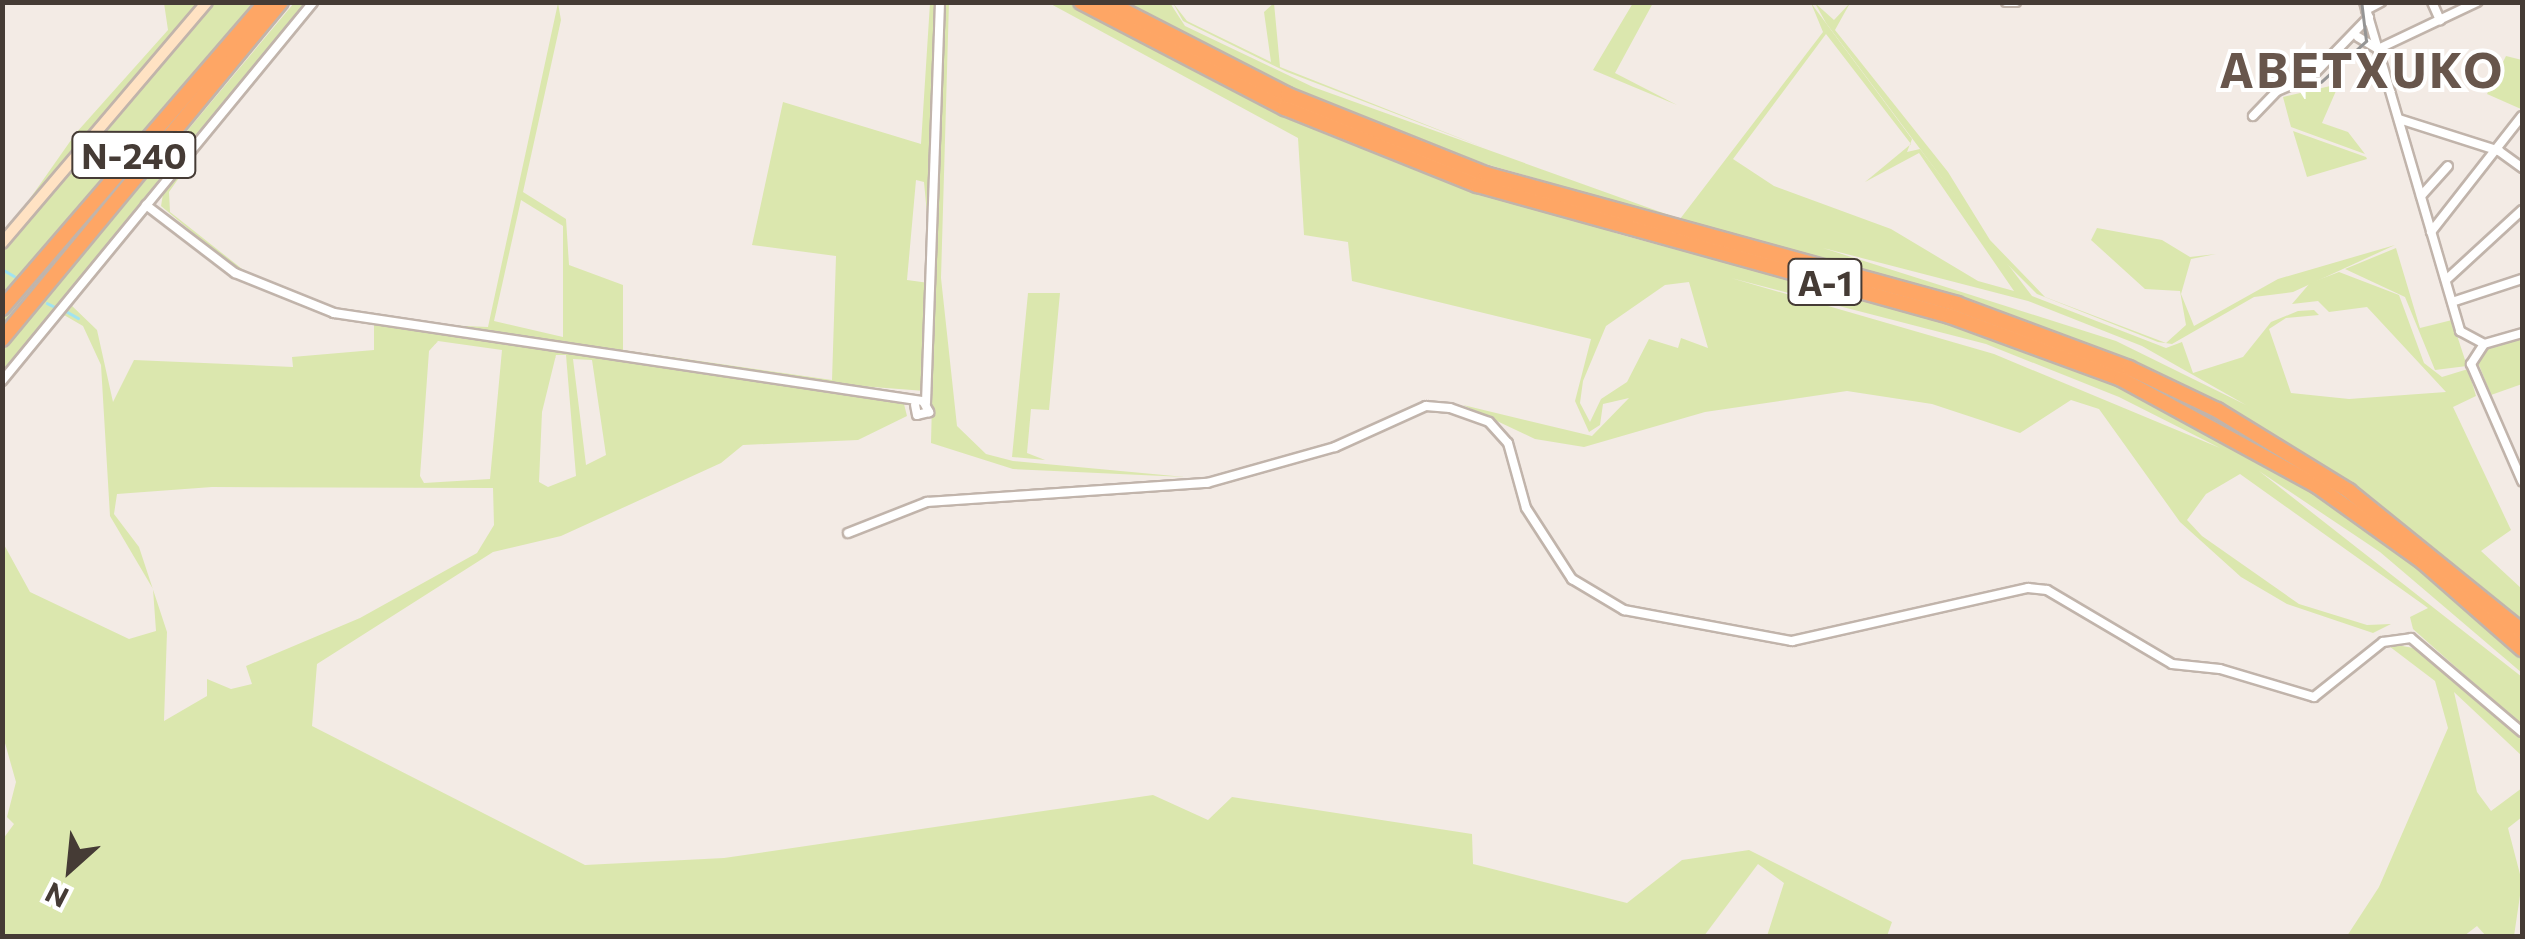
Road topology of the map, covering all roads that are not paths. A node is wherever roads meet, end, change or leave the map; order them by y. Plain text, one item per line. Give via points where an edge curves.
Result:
1 (207, 2) edge
2 (263, 2) edge
3 (285, 2) edge
4 (313, 2) edge
5 (940, 2) edge
6 (1081, 2) edge
7 (1106, 2) edge
8 (2006, 2) edge
9 (2016, 2) edge
10 (2381, 2) edge
11 (2432, 2) edge
12 (2478, 2) edge
13 (2366, 10) edge
14 (2440, 20) junction
15 (2357, 38) junction
16 (2378, 49) junction
17 (2254, 116) dead end
18 (2522, 116) edge
19 (2399, 120) junction
20 (2499, 151) junction
21 (2448, 166) dead end
22 (2522, 168) edge
23 (2421, 196) junction
24 (146, 205) junction
25 (2522, 210) edge
26 (2431, 232) junction
27 (2, 243) edge
28 (2522, 279) edge
29 (2446, 280) junction
30 (2452, 302) junction
31 (2, 308) edge
32 (2522, 333) edge
33 (2, 340) edge
34 (2484, 344) junction
35 (2, 381) edge
36 (926, 403) junction
37 (915, 404) junction
38 (2522, 481) edge
39 (848, 534) dead end
40 (2522, 631) edge
41 (2522, 649) edge
42 (2522, 732) edge

1 - 27 street
2 - 31 highway, N-240
3 - 33 highway, N-240
4 - 24 street
5 - 36 street
6 - 41 highway, A-1 via 1269,100 1434,169 1630,232 1950,316 2122,380 2317,486 2423,562
7 - 40 highway, A-1 via 1288,95 1472,169 1957,304 2129,368 2216,410 2349,491
8 - 9 street
10 - 13 street
11 - 14 street
12 - 14 street
13 - 15 street
13 - 16 street
14 - 16 street
15 - 16 street via 2370,38
15 - 17 street
16 - 19 street
18 - 20 street
19 - 20 street
19 - 23 street
20 - 22 street
20 - 26 street
21 - 23 street
23 - 26 street
24 - 35 street
24 - 37 street via 234,273 334,312
25 - 29 street
26 - 29 street
28 - 30 street
29 - 30 street
30 - 34 street via 2460,331
32 - 34 street
34 - 38 street via 2471,364
36 - 37 street
36 - 37 street via 923,417
39 - 42 street via 928,502 1194,485 1334,451 1426,406 1489,422 1508,443 1526,508 1572,578 1624,610 1792,641 2028,588 2047,590 2172,664 2220,668 2314,697 2384,642 2411,638

